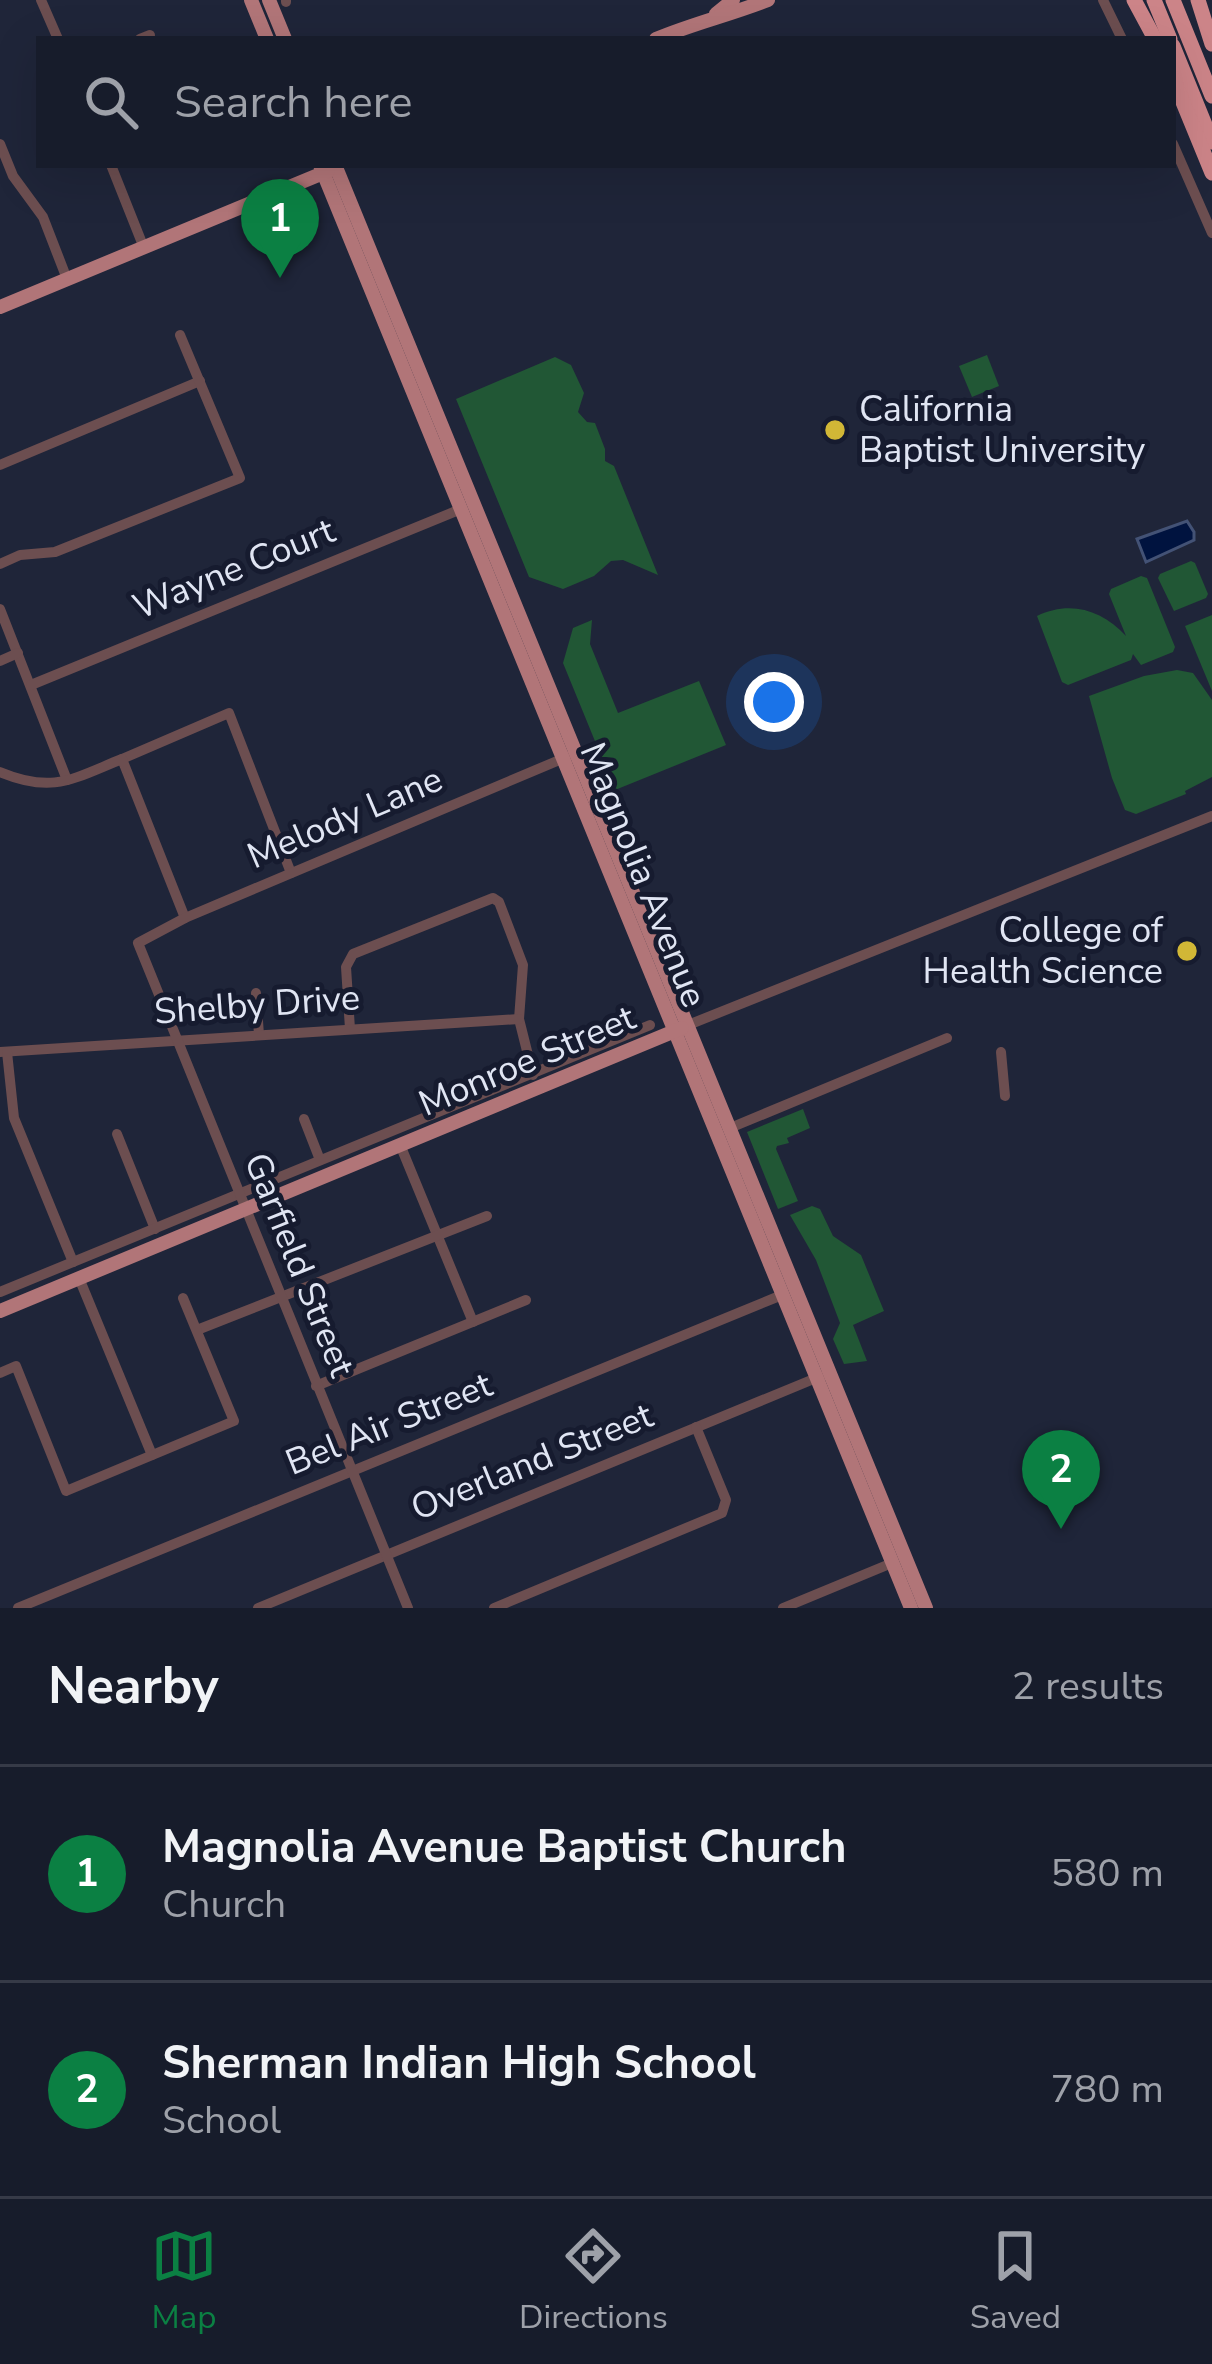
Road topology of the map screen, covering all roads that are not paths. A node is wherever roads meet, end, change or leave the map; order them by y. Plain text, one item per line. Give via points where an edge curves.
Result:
1 (41, 0) edge
2 (251, 0) edge
3 (733, 0) edge
4 (768, 0) edge
5 (1103, 0) edge
6 (1134, 0) edge
7 (1154, 0) edge
8 (1173, 0) edge
9 (1198, 0) edge
10 (280, 1) edge
11 (750, 3) edge
12 (716, 14) junction
13 (57, 36) edge
14 (266, 36) edge
15 (285, 36) edge
16 (663, 36) edge
17 (1121, 36) edge
18 (1153, 36) edge
19 (1169, 36) edge
20 (1212, 44) edge
21 (1176, 52) edge
22 (1176, 85) edge
23 (1212, 96) edge
24 (1212, 142) edge
25 (0, 144) edge
26 (1176, 151) edge
27 (113, 168) edge
28 (330, 168) edge
29 (332, 168) edge
30 (1212, 172) edge
31 (6, 178) edge
32 (1212, 232) edge
33 (144, 248) junction
34 (67, 279) junction
35 (0, 307) edge
36 (179, 335) dead end
37 (200, 381) junction
38 (0, 466) edge
39 (467, 506) junction
40 (0, 564) edge
41 (0, 609) edge
42 (18, 653) junction
43 (0, 661) edge
44 (31, 685) junction
45 (569, 756) junction
46 (122, 759) junction
47 (0, 772) edge
48 (68, 781) junction
49 (1212, 816) edge
50 (291, 873) junction
51 (185, 918) junction
52 (138, 943) joint
53 (256, 993) dead end
54 (519, 1018) junction
55 (650, 1025) dead end
56 (681, 1028) junction
57 (350, 1029) junction
58 (259, 1035) junction
59 (947, 1038) dead end
60 (176, 1041) junction
61 (4, 1052) edge
62 (1001, 1052) dead end
63 (532, 1074) junction
64 (539, 1090) junction
65 (1005, 1096) dead end
66 (304, 1119) dead end
67 (730, 1128) junction
68 (117, 1134) dead end
69 (401, 1147) junction
70 (320, 1160) junction
71 (241, 1202) junction
72 (488, 1216) dead end
73 (155, 1228) junction
74 (437, 1236) junction
75 (76, 1270) junction
76 (0, 1292) edge
77 (782, 1295) junction
78 (280, 1296) junction
79 (183, 1298) dead end
80 (526, 1300) dead end
81 (0, 1311) edge
82 (473, 1322) junction
83 (197, 1330) junction
84 (0, 1372) edge
85 (823, 1375) junction
86 (316, 1386) junction
87 (696, 1427) junction
88 (152, 1455) junction
89 (351, 1471) junction
90 (385, 1556) junction
91 (892, 1563) junction
92 (18, 1608) edge
93 (258, 1608) edge
94 (408, 1608) edge
95 (494, 1608) edge
96 (782, 1608) edge
97 (910, 1608) edge
98 (926, 1608) edge

1 - 13 street
2 - 14 main road
3 - 12 main road
4 - 11 main road
5 - 17 street
6 - 18 highway
7 - 19 highway
8 - 23 highway
9 - 20 highway
10 - 15 main road
11 - 12 main road
12 - 16 main road
21 - 24 highway
22 - 30 highway
25 - 31 street
26 - 32 street
27 - 33 street
28 - 33 main road
29 - 39 main road, Magnolia Avenue
31 - 34 street via 43,217
33 - 34 main road
34 - 35 main road
36 - 37 street
37 - 38 street
37 - 40 street via 240,478 55,552
39 - 44 street, Wayne Court
39 - 45 main road, Magnolia Avenue
41 - 42 street
42 - 43 street
42 - 44 street
44 - 48 street
45 - 50 street, Melody Lane
45 - 56 main road, Magnolia Avenue
46 - 48 street
46 - 50 street via 230,713
46 - 51 street
47 - 48 street via 32,785
49 - 56 street, Monroe Street
50 - 51 street, Melody Lane
51 - 52 street, Melody Lane
52 - 60 street, Garfield Street
53 - 58 street
54 - 57 street, Shelby Drive
54 - 57 street via 524,965 493,898 353,954 346,967
54 - 63 street
55 - 63 street
56 - 64 main road, Monroe Street
56 - 67 main road, Magnolia Avenue
56 - 77 main road, Magnolia Avenue
57 - 58 street, Shelby Drive
58 - 60 street, Shelby Drive
59 - 67 street
60 - 61 street, Shelby Drive
60 - 71 street, Garfield Street
61 - 75 street via 14,1118
62 - 65 street
63 - 64 street
63 - 70 street
64 - 69 main road, Monroe Street
66 - 70 street
67 - 85 main road, Magnolia Avenue
68 - 73 street
69 - 71 main road, Monroe Street
69 - 74 street
70 - 71 street
71 - 73 street
71 - 75 main road, Monroe Street
71 - 78 street, Garfield Street
72 - 74 street
73 - 75 street
74 - 78 street
74 - 82 street
75 - 76 street
75 - 81 main road, Monroe Street
75 - 88 street
77 - 85 main road, Magnolia Avenue
77 - 89 street, Bel Air Street
78 - 83 street
78 - 86 street, Garfield Street
79 - 83 street
80 - 82 street
82 - 86 street
83 - 88 street via 234,1421
84 - 88 street via 16,1366 66,1491
85 - 87 street, Overland Street
85 - 91 main road, Magnolia Avenue
85 - 98 main road, Magnolia Avenue
86 - 89 street, Garfield Street
87 - 90 street, Overland Street
87 - 95 street via 726,1500 722,1514
89 - 90 street, Garfield Street
89 - 92 street, Bel Air Street
90 - 93 street, Overland Street
90 - 94 street, Garfield Street
91 - 96 street
91 - 97 main road, Magnolia Avenue

